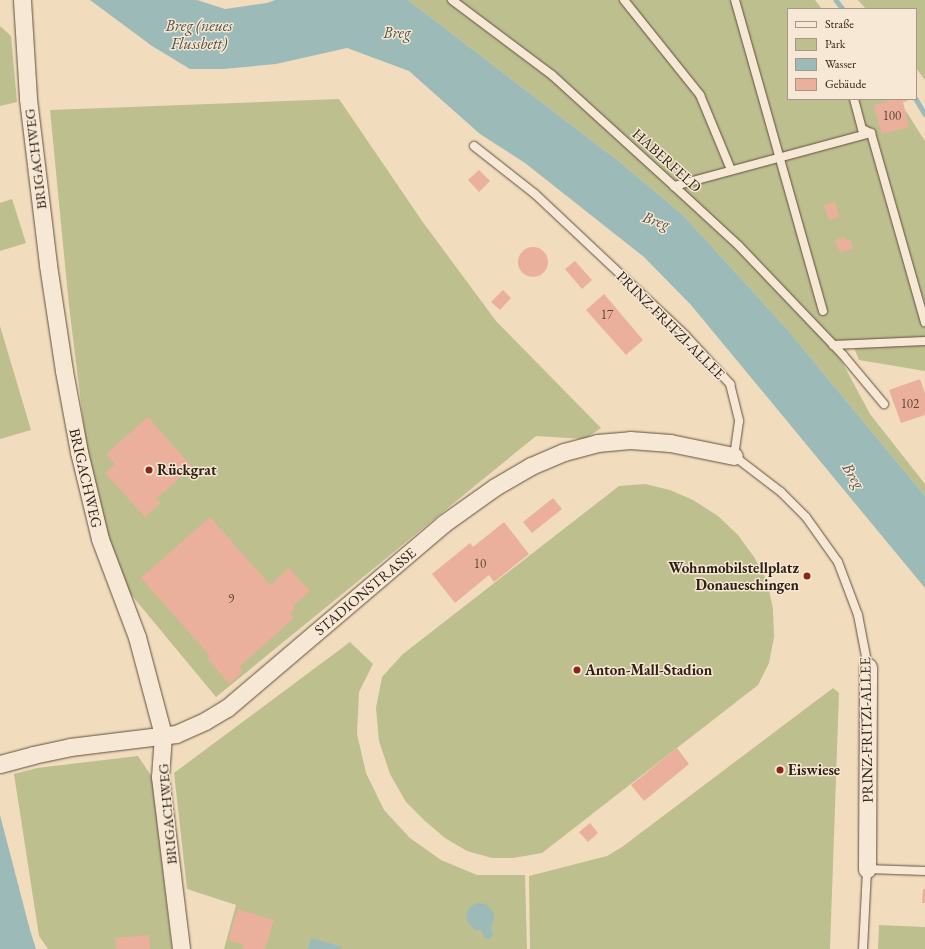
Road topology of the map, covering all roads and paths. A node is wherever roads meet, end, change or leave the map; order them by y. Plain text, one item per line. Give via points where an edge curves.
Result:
1 (22, 0) edge
2 (452, 0) edge
3 (624, 0) edge
4 (735, 0) edge
5 (854, 100) edge
6 (872, 133) junction
7 (474, 146) dead end
8 (779, 158) junction
9 (732, 170) junction
10 (674, 186) junction
11 (823, 311) dead end
12 (925, 322) edge
13 (925, 341) edge
14 (833, 345) junction
15 (884, 404) dead end
16 (734, 456) junction
17 (868, 668) joint
18 (163, 735) junction
19 (7, 762) edge
20 (867, 869) junction
21 (925, 871) edge
22 (181, 949) edge
23 (863, 949) edge

1 - 18 street, BRIGACHWEG via 28,99 36,169 64,371 78,444 100,539 137,637
2 - 10 lane, HABERFELD via 552,75
3 - 9 lane via 700,95
4 - 8 lane
5 - 6 lane via 862,129
6 - 8 lane
6 - 12 lane
7 - 16 lane, PRINZ-FRITZI-ALLEE via 535,194 685,335 730,384 739,421
8 - 9 lane
8 - 11 lane
9 - 10 lane
10 - 14 lane, HABERFELD via 739,246
13 - 14 lane
14 - 15 lane, HABERFELD
16 - 17 lane, PRINZ-FRITZI-ALLEE via 781,492 806,517 838,562 858,615
16 - 18 street, STADIONSTRASSE via 670,443 630,440 577,448 531,466 495,487 443,524 227,708 176,734
17 - 20 street, PRINZ-FRITZI-ALLEE
18 - 19 street, STADIONSTRASSE via 70,747
18 - 22 street, BRIGACHWEG via 160,777
20 - 21 lane
20 - 23 lane, PRINZ-FRITZI-ALLEE

